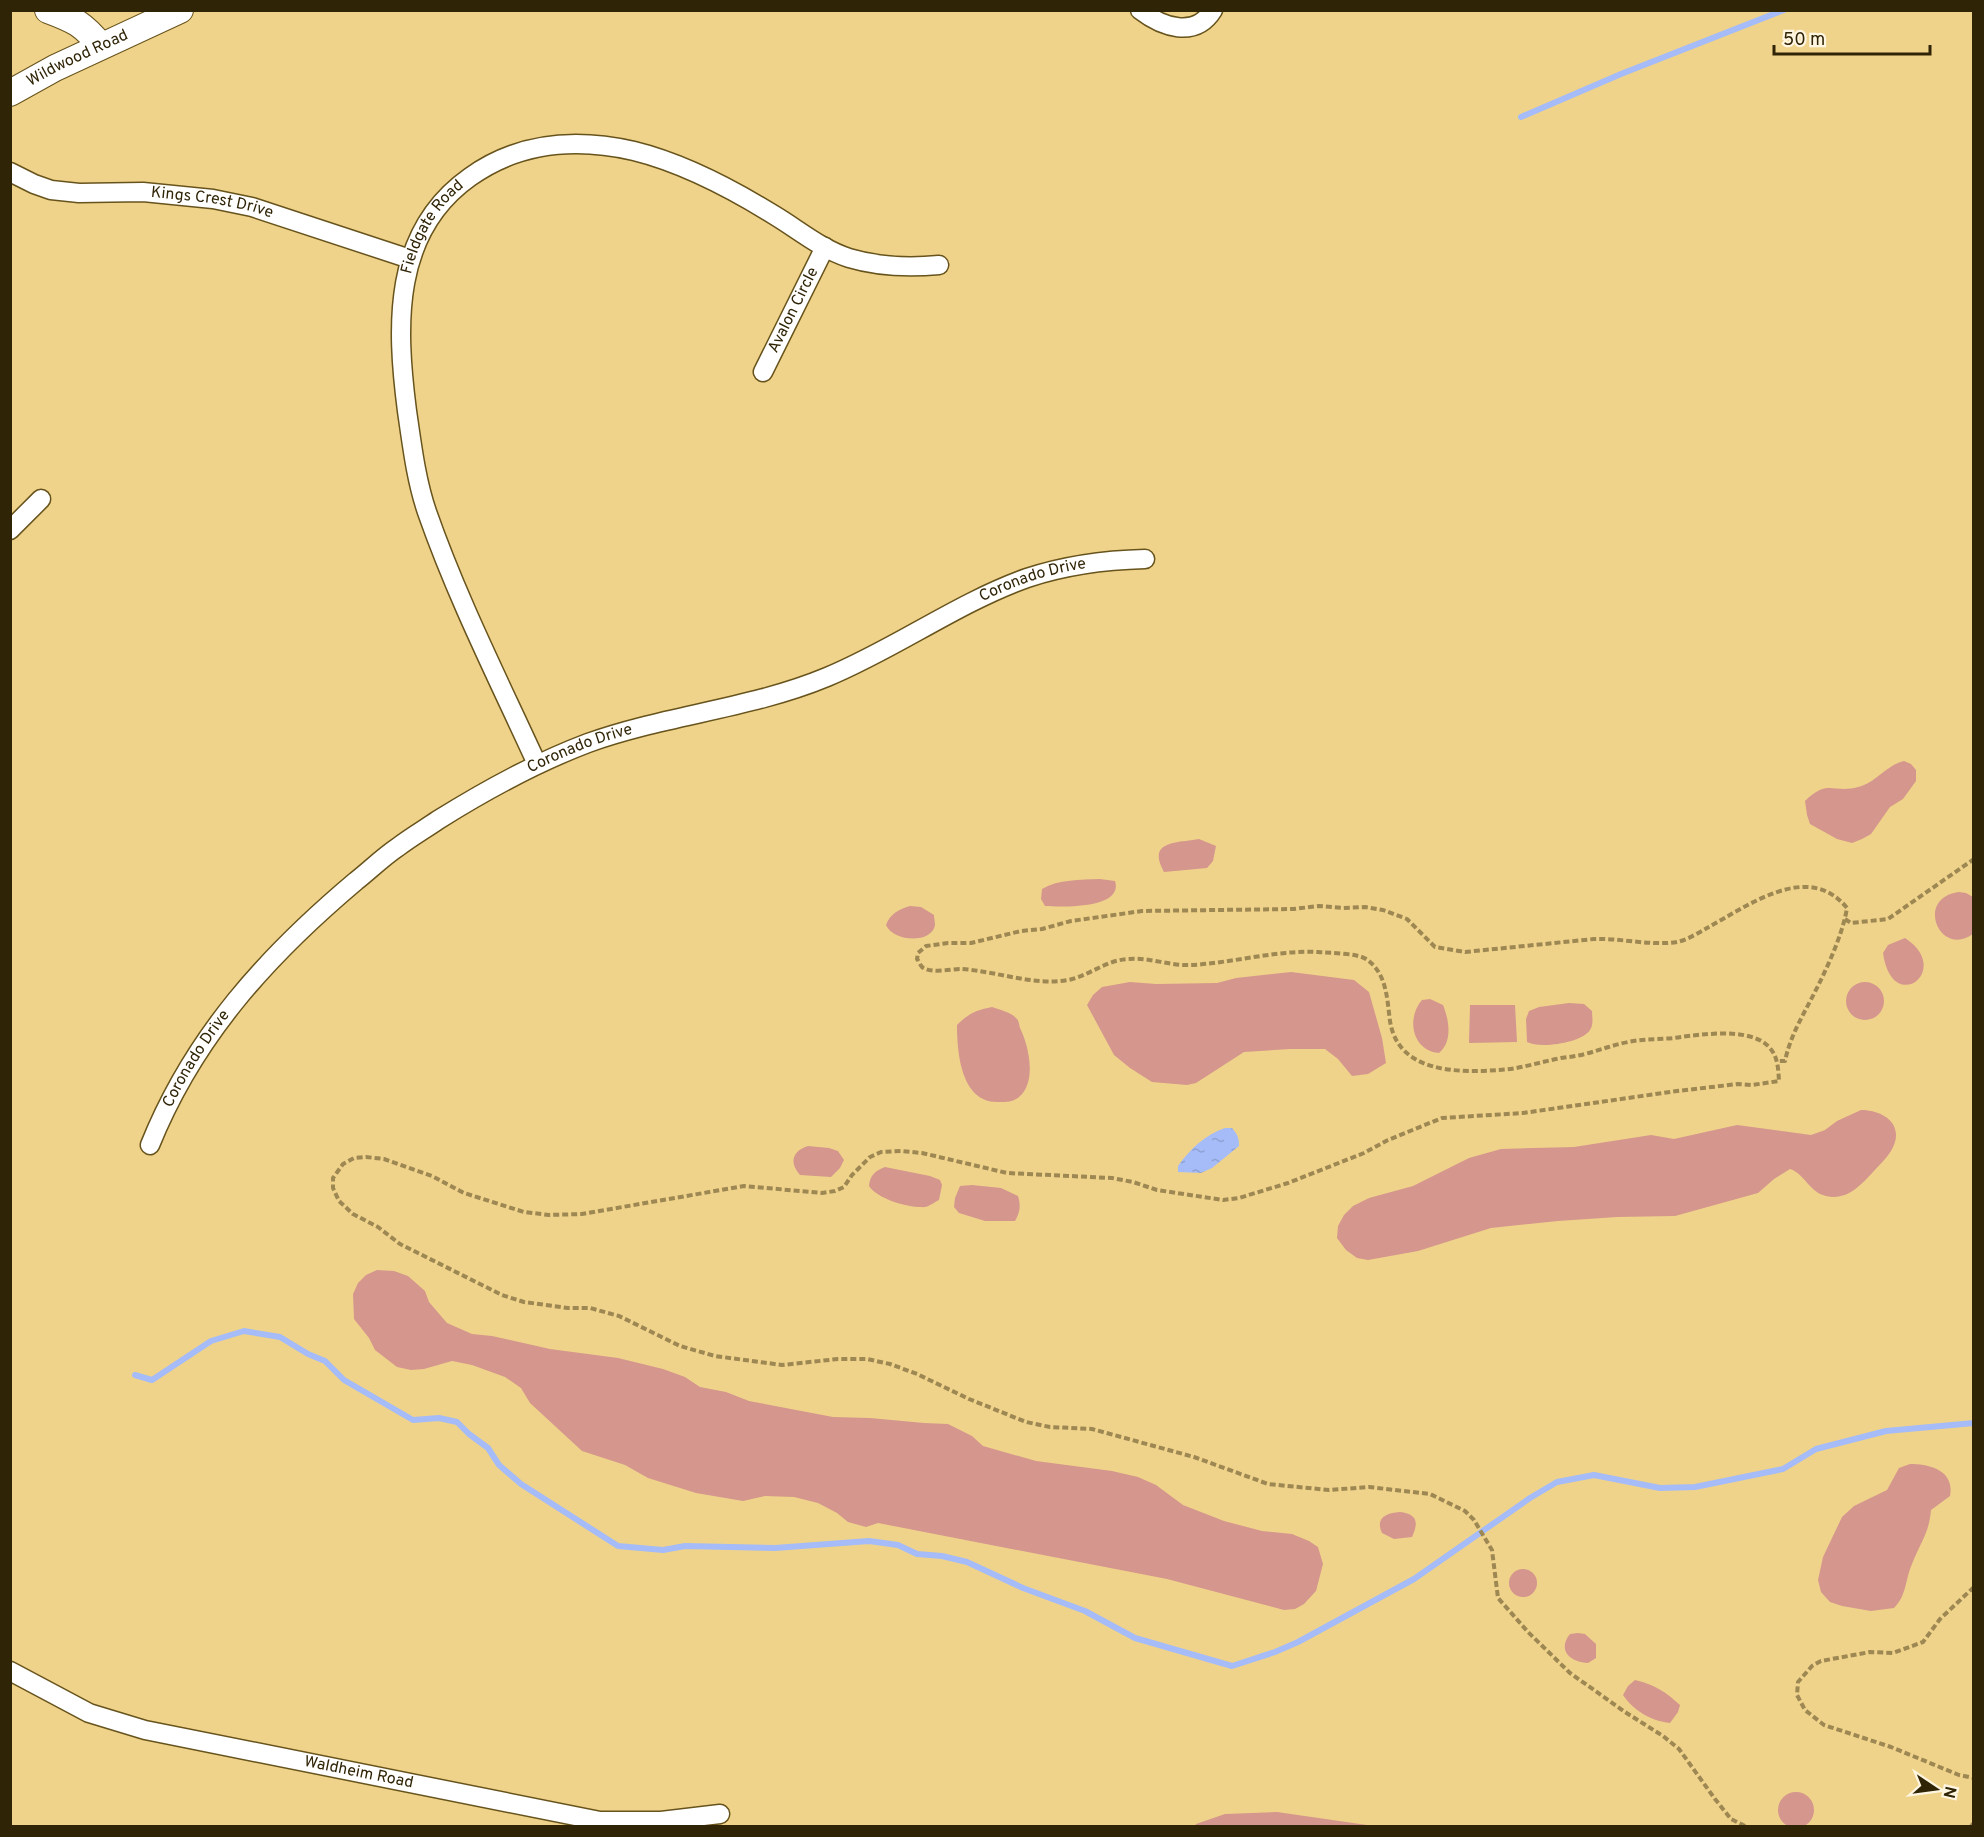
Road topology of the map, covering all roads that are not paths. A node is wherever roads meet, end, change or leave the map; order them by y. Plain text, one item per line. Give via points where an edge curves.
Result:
1 (48, 10) edge
2 (180, 10) edge
3 (1140, 10) edge
4 (1213, 10) edge
5 (102, 46) junction
6 (10, 93) edge
7 (10, 172) edge
8 (825, 248) junction
9 (410, 259) junction
10 (939, 265) dead end
11 (763, 372) dead end
12 (41, 499) dead end
13 (10, 530) edge
14 (1145, 559) dead end
15 (537, 764) junction
16 (150, 1145) dead end
17 (10, 1671) edge
18 (720, 1814) dead end

1 - 5 street via 72,19
2 - 5 street, Wildwood Road
3 - 4 street via 1155,22 1186,28 1197,26
5 - 6 street, Wildwood Road
7 - 9 street, Kings Crest Drive via 51,190 79,194 143,192 252,207
8 - 9 street, Fieldgate Road via 737,194 674,164 598,144 566,143 507,155 460,184 438,206
8 - 10 street, Fieldgate Road via 881,266
8 - 11 street, Avalon Circle
9 - 15 street, Fieldgate Road via 400,326 404,392 413,458 426,510
12 - 13 street
14 - 15 street, Coronado Drive via 1065,567 1026,579 829,676 788,692 642,725
15 - 16 street, Coronado Drive via 398,846 311,919 267,962 210,1036 177,1088
17 - 18 street, Waldheim Road via 89,1713 144,1730 600,1821 661,1821

